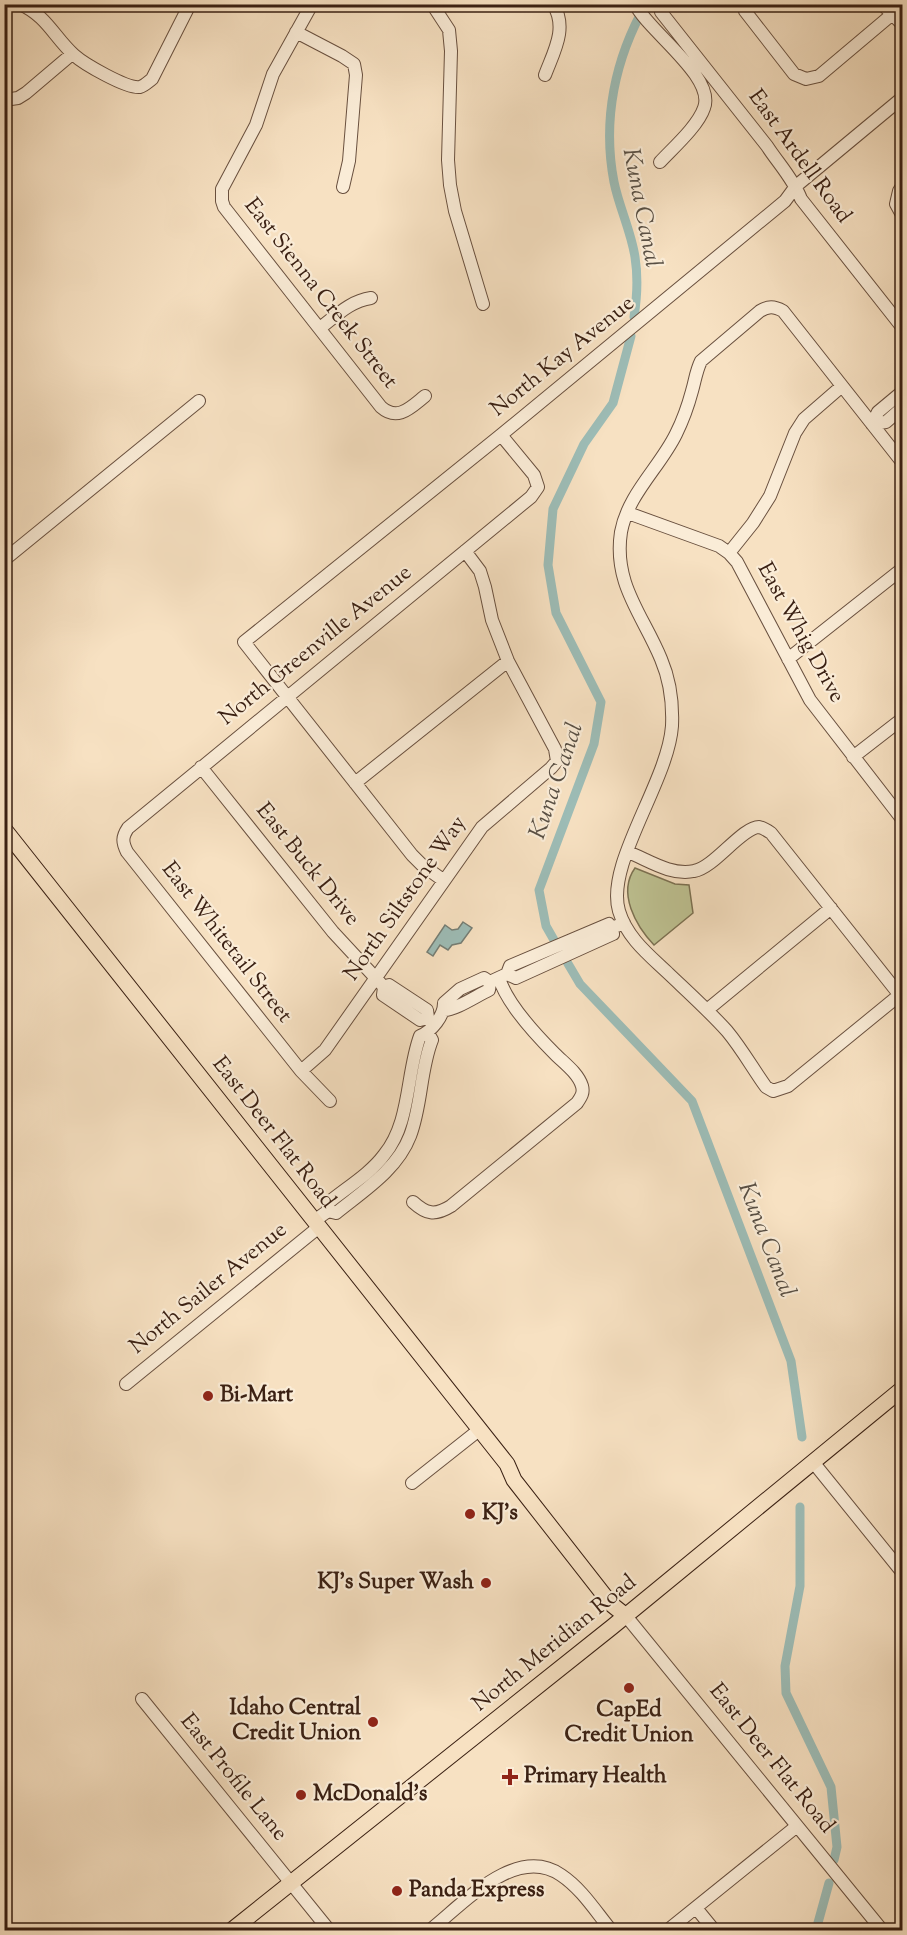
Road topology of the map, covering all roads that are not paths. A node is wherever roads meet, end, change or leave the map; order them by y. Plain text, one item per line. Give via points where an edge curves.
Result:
1 (20, 4) edge
2 (190, 4) edge
3 (312, 4) edge
4 (432, 4) edge
5 (553, 4) edge
6 (743, 4) edge
7 (882, 4) edge
8 (903, 6) edge
9 (639, 11) edge
10 (661, 12) dead end
11 (892, 14) junction
12 (903, 24) edge
13 (297, 32) junction
14 (72, 54) junction
15 (545, 75) dead end
16 (903, 98) edge
17 (4, 100) edge
18 (660, 162) dead end
19 (796, 186) junction
20 (344, 187) dead end
21 (900, 191) edge
22 (903, 215) edge
23 (371, 298) dead end
24 (483, 304) dead end
25 (903, 327) edge
26 (320, 328) junction
27 (842, 386) junction
28 (903, 392) edge
29 (425, 396) dead end
30 (199, 401) dead end
31 (903, 408) edge
32 (872, 424) junction
33 (501, 435) junction
34 (903, 462) edge
35 (628, 513) junction
36 (465, 551) junction
37 (729, 554) junction
38 (4, 560) edge
39 (903, 569) edge
40 (788, 659) junction
41 (508, 661) junction
42 (287, 697) junction
43 (903, 719) edge
44 (853, 757) junction
45 (201, 767) junction
46 (355, 783) junction
47 (903, 819) edge
48 (4, 829) edge
49 (123, 839) joint
50 (628, 852) junction
51 (443, 880) junction
52 (831, 908) junction
53 (618, 925) junction
54 (499, 978) junction
55 (379, 983) junction
56 (902, 995) edge
57 (707, 1010) junction
58 (430, 1025) junction
59 (301, 1071) junction
60 (330, 1101) dead end
61 (413, 1202) dead end
62 (317, 1224) junction
63 (126, 1383) dead end
64 (903, 1389) edge
65 (479, 1430) junction
66 (813, 1462) junction
67 (412, 1483) dead end
68 (903, 1572) edge
69 (626, 1616) junction
70 (141, 1699) dead end
71 (797, 1826) junction
72 (291, 1883) junction
73 (696, 1908) junction
74 (232, 1930) edge
75 (329, 1930) edge
76 (430, 1930) edge
77 (611, 1930) edge
78 (668, 1930) edge
79 (714, 1930) edge
80 (882, 1930) edge

1 - 14 street via 40,16
2 - 14 street via 152,79 142,87 132,87
3 - 13 street
4 - 24 street via 449,30 450,185
5 - 15 street via 560,19 560,36
6 - 11 street via 794,74 806,79 819,76
7 - 11 street
8 - 11 street
9 - 18 street via 689,68 705,93 705,108
10 - 19 street, East Ardell Road
11 - 12 street
13 - 20 street via 354,64
13 - 26 street, East Sienna Creek Street via 273,74 256,125 221,195 224,207
14 - 17 street via 26,93
16 - 19 street, North Kay Avenue
19 - 25 street, East Ardell Road via 801,199
19 - 33 street, North Kay Avenue via 785,201
21 - 22 street via 896,204
23 - 26 street via 358,300
26 - 29 street, East Sienna Creek Street via 381,407 399,414
27 - 32 street
27 - 35 street via 783,311 771,307 760,311 701,361 676,433
27 - 37 street via 804,419 770,496
28 - 32 street via 878,412
30 - 38 street
31 - 32 street via 886,422
32 - 34 street
33 - 36 street, North Greenville Avenue via 534,475 538,487
33 - 42 street, North Kay Avenue via 244,642
35 - 37 street, East Whig Drive via 719,546
35 - 50 street via 620,548 623,582 662,661 672,702 672,725 666,758
36 - 41 street via 486,586 492,620
36 - 42 street, North Greenville Avenue
37 - 40 street, East Whig Drive via 737,562
39 - 40 street
40 - 44 street, East Whig Drive via 810,700
41 - 46 street
41 - 51 street, North Siltstone Way via 555,749 556,760 482,826
42 - 45 street, North Greenville Avenue
42 - 46 street
43 - 44 street
44 - 47 street, East Whig Drive
45 - 49 street, North Greenville Avenue via 128,828
45 - 55 street, East Buck Drive via 333,932
46 - 51 street via 417,860
48 - 62 main road, East Deer Flat Road
49 - 59 street, East Whitetail Street via 126,852
50 - 52 street via 670,870 696,871 748,831 759,827 771,833
50 - 53 street via 616,892
51 - 55 street, North Siltstone Way
52 - 56 street
52 - 57 street
53 - 54 street via 613,934 516,978
53 - 57 street
54 - 58 street via 489,990 452,1011 444,1011
54 - 61 street via 511,1002 578,1078 583,1091 577,1103 451,1206 432,1214
55 - 58 street, East Buck Drive via 389,985 427,1010
55 - 59 street, North Siltstone Way via 325,1050
56 - 57 street via 788,1086 773,1091
58 - 62 street, North Sailer Avenue via 432,1040 414,1121 403,1150 377,1180 336,1213 328,1211
59 - 60 street, East Whitetail Street
62 - 63 street, North Sailer Avenue
62 - 65 main road, East Deer Flat Road
64 - 66 main road, North Meridian Road
65 - 67 street
65 - 69 main road, East Deer Flat Road via 611,1604
66 - 68 street
66 - 69 main road, North Meridian Road
69 - 71 street, East Deer Flat Road
69 - 72 main road, North Meridian Road
70 - 72 street, East Profile Lane
71 - 73 street
71 - 80 street, East Deer Flat Road
72 - 74 main road, North Meridian Road
72 - 75 street, East Profile Lane
73 - 78 street
73 - 79 street
76 - 77 street via 495,1878 516,1868 540,1867 560,1874 576,1887

